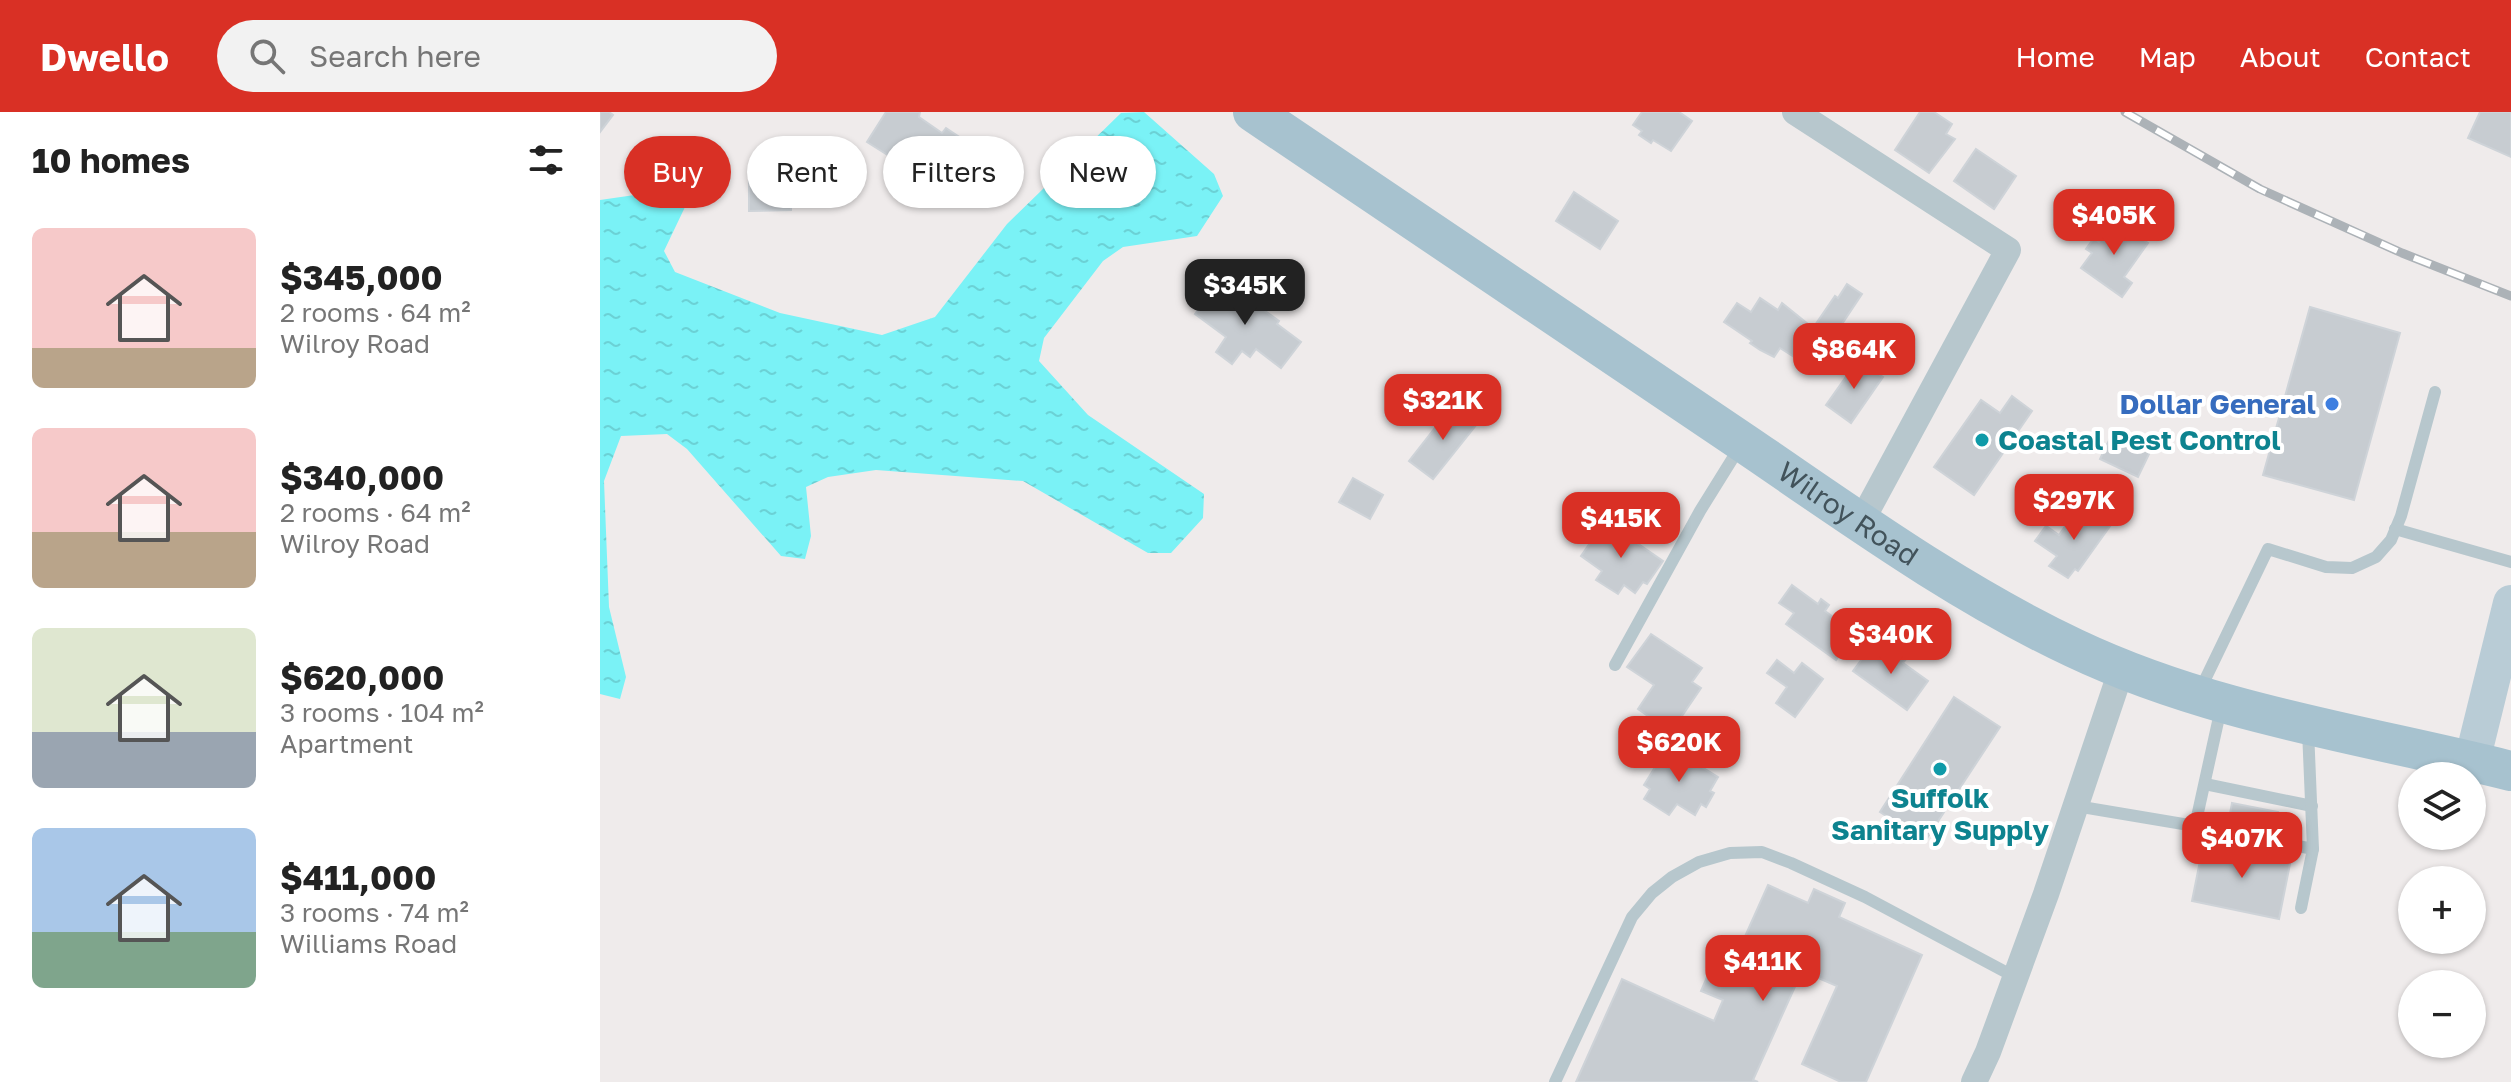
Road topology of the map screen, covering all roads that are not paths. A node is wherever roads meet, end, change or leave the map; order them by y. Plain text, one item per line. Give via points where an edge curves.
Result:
1 (1253, 112) edge
2 (1795, 112) edge
3 (2435, 392) dead end
4 (1742, 442) junction
5 (1861, 522) junction
6 (2395, 529) junction
7 (2511, 562) edge
8 (2511, 603) edge
9 (1615, 665) dead end
10 (2122, 668) junction
11 (2209, 700) junction
12 (2308, 726) junction
13 (2472, 761) junction
14 (2511, 771) edge
15 (2205, 784) junction
16 (2076, 806) junction
17 (2312, 806) junction
18 (2195, 826) junction
19 (2313, 849) junction
20 (2301, 908) dead end
21 (2015, 977) junction
22 (1555, 1082) edge
23 (1974, 1082) edge

1 - 4 main road, Wilroy Road
2 - 5 street via 2008,250
3 - 6 lane
4 - 5 main road, Wilroy Road
4 - 9 lane
5 - 10 main road, Wilroy Road via 1973,593 2073,648
6 - 7 lane
6 - 11 lane via 2376,557 2352,568 2326,567 2268,549
8 - 13 main road
10 - 11 main road, Wilroy Road
10 - 16 street
11 - 12 main road, Wilroy Road
11 - 15 lane
12 - 13 main road, Wilroy Road
12 - 17 lane
13 - 14 main road, Wilroy Road
15 - 17 lane
15 - 18 lane
16 - 18 lane
16 - 21 street
17 - 19 lane
18 - 19 lane
19 - 20 lane
21 - 22 lane via 1791,863 1762,852 1730,853 1672,877 1632,917
21 - 23 street

